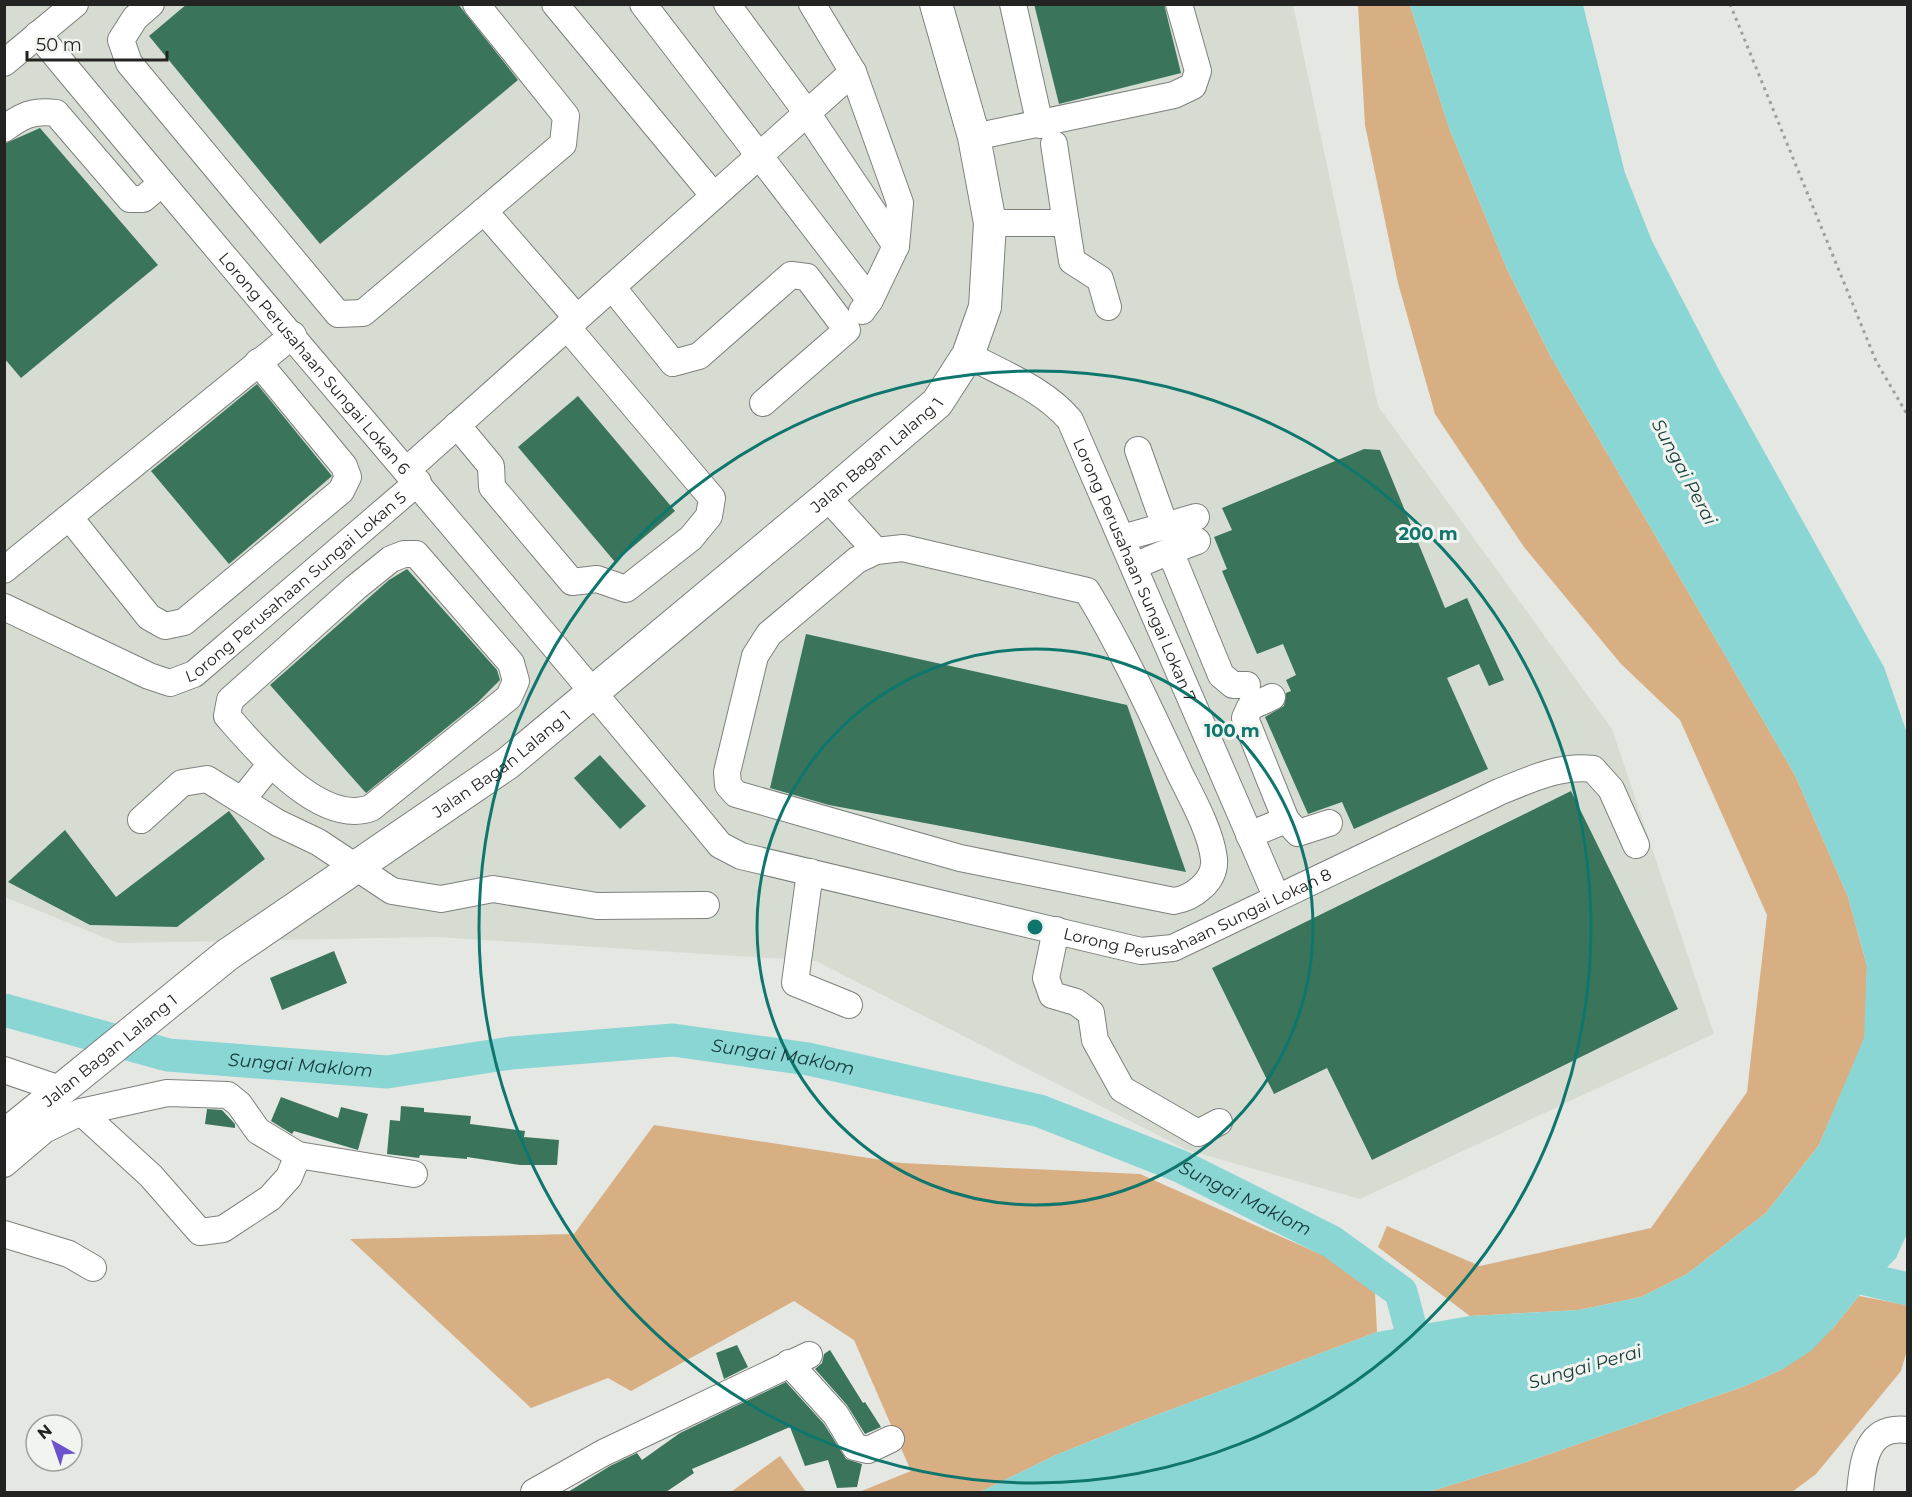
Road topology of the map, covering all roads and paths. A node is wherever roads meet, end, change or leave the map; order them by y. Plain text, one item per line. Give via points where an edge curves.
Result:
1 (75, 4) edge
2 (151, 4) edge
3 (476, 4) edge
4 (555, 4) edge
5 (643, 4) edge
6 (728, 4) edge
7 (812, 4) edge
8 (936, 4) edge
9 (1013, 4) edge
10 (1179, 4) edge
11 (1730, 4) edge
12 (39, 34) junction
13 (4, 63) edge
14 (853, 72) junction
15 (807, 113) junction
16 (4, 129) edge
17 (1047, 134) junction
18 (974, 137) junction
19 (758, 156) junction
20 (161, 184) junction
21 (714, 196) junction
22 (483, 211) junction
23 (990, 223) junction
24 (1066, 223) junction
25 (896, 246) junction
26 (612, 287) junction
27 (870, 300) junction
28 (1108, 307) dead end
29 (572, 322) junction
30 (847, 330) junction
31 (293, 335) junction
32 (968, 355) junction
33 (258, 362) junction
34 (763, 403) dead end
35 (1908, 416) edge
36 (457, 425) junction
37 (1138, 450) dead end
38 (412, 476) junction
39 (827, 497) junction
40 (70, 518) junction
41 (1165, 526) junction
42 (1122, 538) junction
43 (876, 551) junction
44 (1170, 551) junction
45 (1134, 566) junction
46 (4, 570) edge
47 (4, 607) edge
48 (1247, 685) dead end
49 (594, 692) junction
50 (1272, 697) dead end
51 (270, 765) junction
52 (242, 800) junction
53 (141, 820) dead end
54 (1286, 820) junction
55 (1329, 823) dead end
56 (1249, 835) junction
57 (1636, 845) dead end
58 (356, 866) junction
59 (810, 872) junction
60 (1276, 896) junction
61 (706, 905) dead end
62 (1056, 930) junction
63 (849, 1005) dead end
64 (4, 1070) edge
65 (64, 1086) junction
66 (81, 1113) junction
67 (1219, 1122) dead end
68 (4, 1136) edge
69 (298, 1155) junction
70 (4, 1164) edge
71 (414, 1174) dead end
72 (4, 1234) edge
73 (93, 1268) dead end
74 (1908, 1430) edge
75 (891, 1439) dead end
76 (534, 1492) edge
77 (1860, 1492) edge

1 - 12 street
2 - 22 street via 135,18 121,40 129,63 338,314 363,313
3 - 22 street via 566,116 563,144
4 - 21 street
5 - 19 street
6 - 15 street
7 - 14 street
8 - 18 main road, Jalan Bagan Lalang 1
9 - 17 street
10 - 17 street via 1198,71 1193,86
11 - 35 path via 1876,361
12 - 13 street
12 - 20 street, Lorong Perusahaan Sungai Lokan 6
14 - 15 street, Lorong Perusahaan Sungai Lokan 5
14 - 25 street via 900,203
15 - 19 street, Lorong Perusahaan Sungai Lokan 5
15 - 25 street
16 - 20 street via 38,110 56,113 130,200 143,199
17 - 18 street
17 - 24 street via 1064,194
18 - 23 main road, Jalan Bagan Lalang 1
19 - 21 street, Lorong Perusahaan Sungai Lokan 5
19 - 27 street
20 - 31 street, Lorong Perusahaan Sungai Lokan 6
21 - 26 street, Lorong Perusahaan Sungai Lokan 5
22 - 29 street
23 - 24 street
23 - 32 main road, Jalan Bagan Lalang 1 via 985,307
24 - 28 street via 1072,261 1100,279
25 - 27 street
26 - 29 street, Lorong Perusahaan Sungai Lokan 5
26 - 30 street via 673,363 699,356 791,275 807,277
27 - 30 street
29 - 36 street, Lorong Perusahaan Sungai Lokan 5
29 - 36 street via 712,498 709,516 691,538 626,589 597,579 572,582 492,488 491,466
30 - 34 street
31 - 33 street
31 - 38 street, Lorong Perusahaan Sungai Lokan 6
32 - 39 main road, Jalan Bagan Lalang 1 via 937,403
32 - 42 street, Lorong Perusahaan Sungai Lokan 7 via 1058,405 1070,420
33 - 40 street
33 - 40 street via 344,466 348,477 341,491 315,513 184,621 165,626 149,617
36 - 38 street, Lorong Perusahaan Sungai Lokan 5
37 - 41 street
38 - 47 street, Lorong Perusahaan Sungai Lokan 5 via 194,674 170,683
38 - 49 street, Lorong Perusahaan Sungai Lokan 6
39 - 43 street
39 - 49 main road, Jalan Bagan Lalang 1
40 - 46 street
41 - 42 street
41 - 44 street via 1197,529
42 - 45 street, Lorong Perusahaan Sungai Lokan 7
43 - 43 street via 903,548 1087,591 1113,636 1199,814 1214,860 1206,882 1189,898 1174,901 960,858 736,794 728,785 727,772 755,656 769,634 790,615 857,560
44 - 45 street
44 - 48 street via 1221,675 1233,686
45 - 56 street, Lorong Perusahaan Sungai Lokan 7
49 - 58 main road, Jalan Bagan Lalang 1 via 508,763
49 - 59 street, Lorong Perusahaan Sungai Lokan 8 via 720,845 741,856
50 - 54 street via 1250,707 1245,718
51 - 51 street via 227,717 230,700 391,559 416,554 511,663 516,681 509,697 362,812 320,802
51 - 52 street
52 - 53 street via 207,779 182,783
52 - 58 street
54 - 55 street via 1298,833
54 - 56 street
56 - 60 street, Lorong Perusahaan Sungai Lokan 7
57 - 60 street, Lorong Perusahaan Sungai Lokan 8 via 1603,778 1593,769 1577,767 1546,773 1498,792
58 - 61 street via 392,891 441,899 493,889 597,906
58 - 65 main road, Jalan Bagan Lalang 1 via 226,955
59 - 62 street, Lorong Perusahaan Sungai Lokan 8
59 - 63 street via 795,983
60 - 62 street, Lorong Perusahaan Sungai Lokan 8 via 1173,948 1141,951
62 - 67 street via 1046,978 1052,995 1076,1002 1091,1013 1095,1040 1122,1089 1198,1133
64 - 65 street
65 - 68 main road, Jalan Bagan Lalang 1
66 - 69 street via 167,1094 228,1095 258,1131
66 - 69 street via 151,1176 200,1232 223,1229 270,1198 290,1177
66 - 70 street via 44,1130
69 - 71 street
72 - 73 street via 69,1254
74 - 77 street via 1884,1431 1874,1439 1862,1470
75 - 76 street via 868,1450 855,1447 799,1359 603,1453

